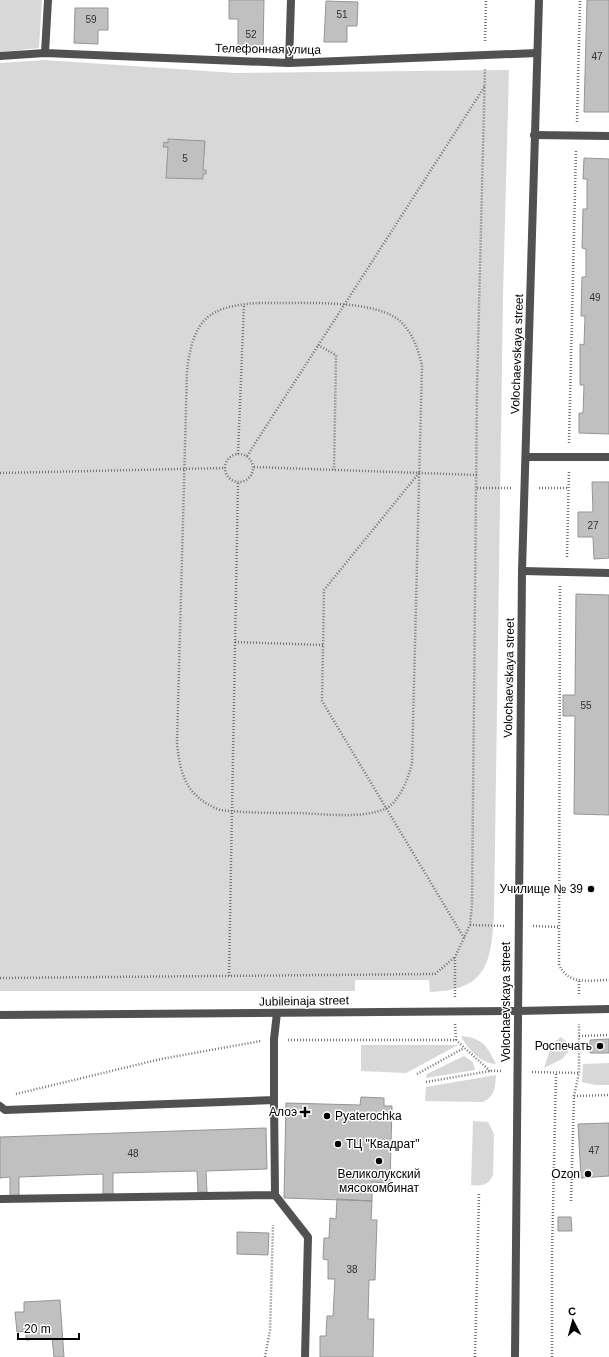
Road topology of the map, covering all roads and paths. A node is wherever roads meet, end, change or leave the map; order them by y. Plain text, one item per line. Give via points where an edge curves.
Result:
1 (48, 0) edge
2 (291, 0) edge
3 (486, 0) edge
4 (539, 0) edge
5 (580, 0) edge
6 (45, 53) junction
7 (537, 53) junction
8 (484, 54) junction
9 (0, 56) edge
10 (289, 63) junction
11 (486, 85) junction
12 (534, 135) junction
13 (577, 136) junction
14 (609, 136) edge
15 (244, 304) junction
16 (344, 305) junction
17 (318, 345) junction
18 (238, 454) junction
19 (247, 456) junction
20 (526, 457) junction
21 (609, 457) edge
22 (569, 458) junction
23 (225, 468) junction
24 (254, 468) junction
25 (185, 469) junction
26 (334, 470) junction
27 (0, 473) edge
28 (419, 473) junction
29 (477, 475) junction
30 (238, 482) junction
31 (522, 571) junction
32 (564, 572) junction
33 (609, 573) edge
34 (235, 642) junction
35 (323, 645) junction
36 (386, 808) junction
37 (232, 811) junction
38 (464, 938) junction
39 (454, 957) junction
40 (229, 976) junction
41 (0, 978) edge
42 (609, 980) edge
43 (609, 1009) edge
44 (455, 1011) junction
45 (517, 1011) junction
46 (276, 1013) junction
47 (0, 1015) edge
48 (609, 1035) edge
49 (274, 1040) junction
50 (456, 1040) junction
51 (464, 1048) junction
52 (490, 1070) junction
53 (518, 1072) junction
54 (556, 1073) junction
55 (579, 1073) junction
56 (416, 1074) dead end
57 (426, 1082) dead end
58 (609, 1095) edge
59 (10, 1096) dead end
60 (574, 1096) junction
61 (274, 1100) junction
62 (0, 1106) edge
63 (479, 1194) dead end
64 (275, 1195) junction
65 (0, 1199) edge
66 (571, 1201) dead end
67 (274, 1224) dead end
68 (265, 1357) edge
69 (305, 1357) edge
70 (476, 1357) edge
71 (514, 1357) edge
72 (552, 1357) edge

1 - 6 street
2 - 10 street
3 - 8 path
4 - 7 street, Volochaevskaya street
5 - 13 path
6 - 9 street, Телефонная улица
6 - 10 street, Телефонная улица
7 - 8 street, Телефонная улица
7 - 12 street, Volochaevskaya street
8 - 10 street, Телефонная улица
8 - 11 path
11 - 16 path
11 - 29 path via 477,388
12 - 13 street
12 - 20 street, Volochaevskaya street
13 - 14 street
13 - 22 path
15 - 16 path
15 - 18 path
15 - 25 path via 228,306 215,312 196,333 190,348 187,372
16 - 17 path
16 - 28 path via 376,309 392,315 403,323 412,337 422,365 423,381
17 - 19 path
17 - 26 path via 336,355
18 - 19 path
18 - 23 path via 229,457
19 - 24 path
20 - 22 street
20 - 31 street, Volochaevskaya street
21 - 22 street
22 - 32 path
23 - 25 path
23 - 30 path via 229,479
24 - 26 path
24 - 30 path via 249,478
25 - 27 path
25 - 37 path via 177,743 179,762 183,778 193,794 206,805
26 - 28 path
28 - 29 path
28 - 35 path via 324,590
28 - 36 path via 412,763 404,787
29 - 38 path via 472,904 470,925
30 - 34 path
31 - 32 street
31 - 45 street, Volochaevskaya street
32 - 33 street
32 - 42 path via 559,964 561,970 573,980
34 - 35 path
34 - 37 path
35 - 36 path via 322,701
36 - 37 path via 351,815
36 - 38 path
37 - 40 path
38 - 39 path
39 - 40 path via 435,974
39 - 44 path
40 - 41 path
43 - 45 street, Jubileinaja street
44 - 45 street, Jubileinaja street
44 - 46 street, Jubileinaja street
44 - 50 path
45 - 53 street, Volochaevskaya street
46 - 47 street, Jubileinaja street
46 - 49 street
48 - 55 path via 579,1036
49 - 50 path
49 - 59 path via 161,1059
49 - 61 street
50 - 51 path
51 - 52 path
51 - 56 path
52 - 53 path
52 - 57 path
53 - 54 path
53 - 71 street, Volochaevskaya street
54 - 55 path
54 - 72 path
55 - 60 path
58 - 60 path
60 - 66 path
61 - 62 street via 5,1110
61 - 64 street
63 - 70 path
64 - 65 street
64 - 69 street via 308,1237
67 - 68 path via 270,1330

